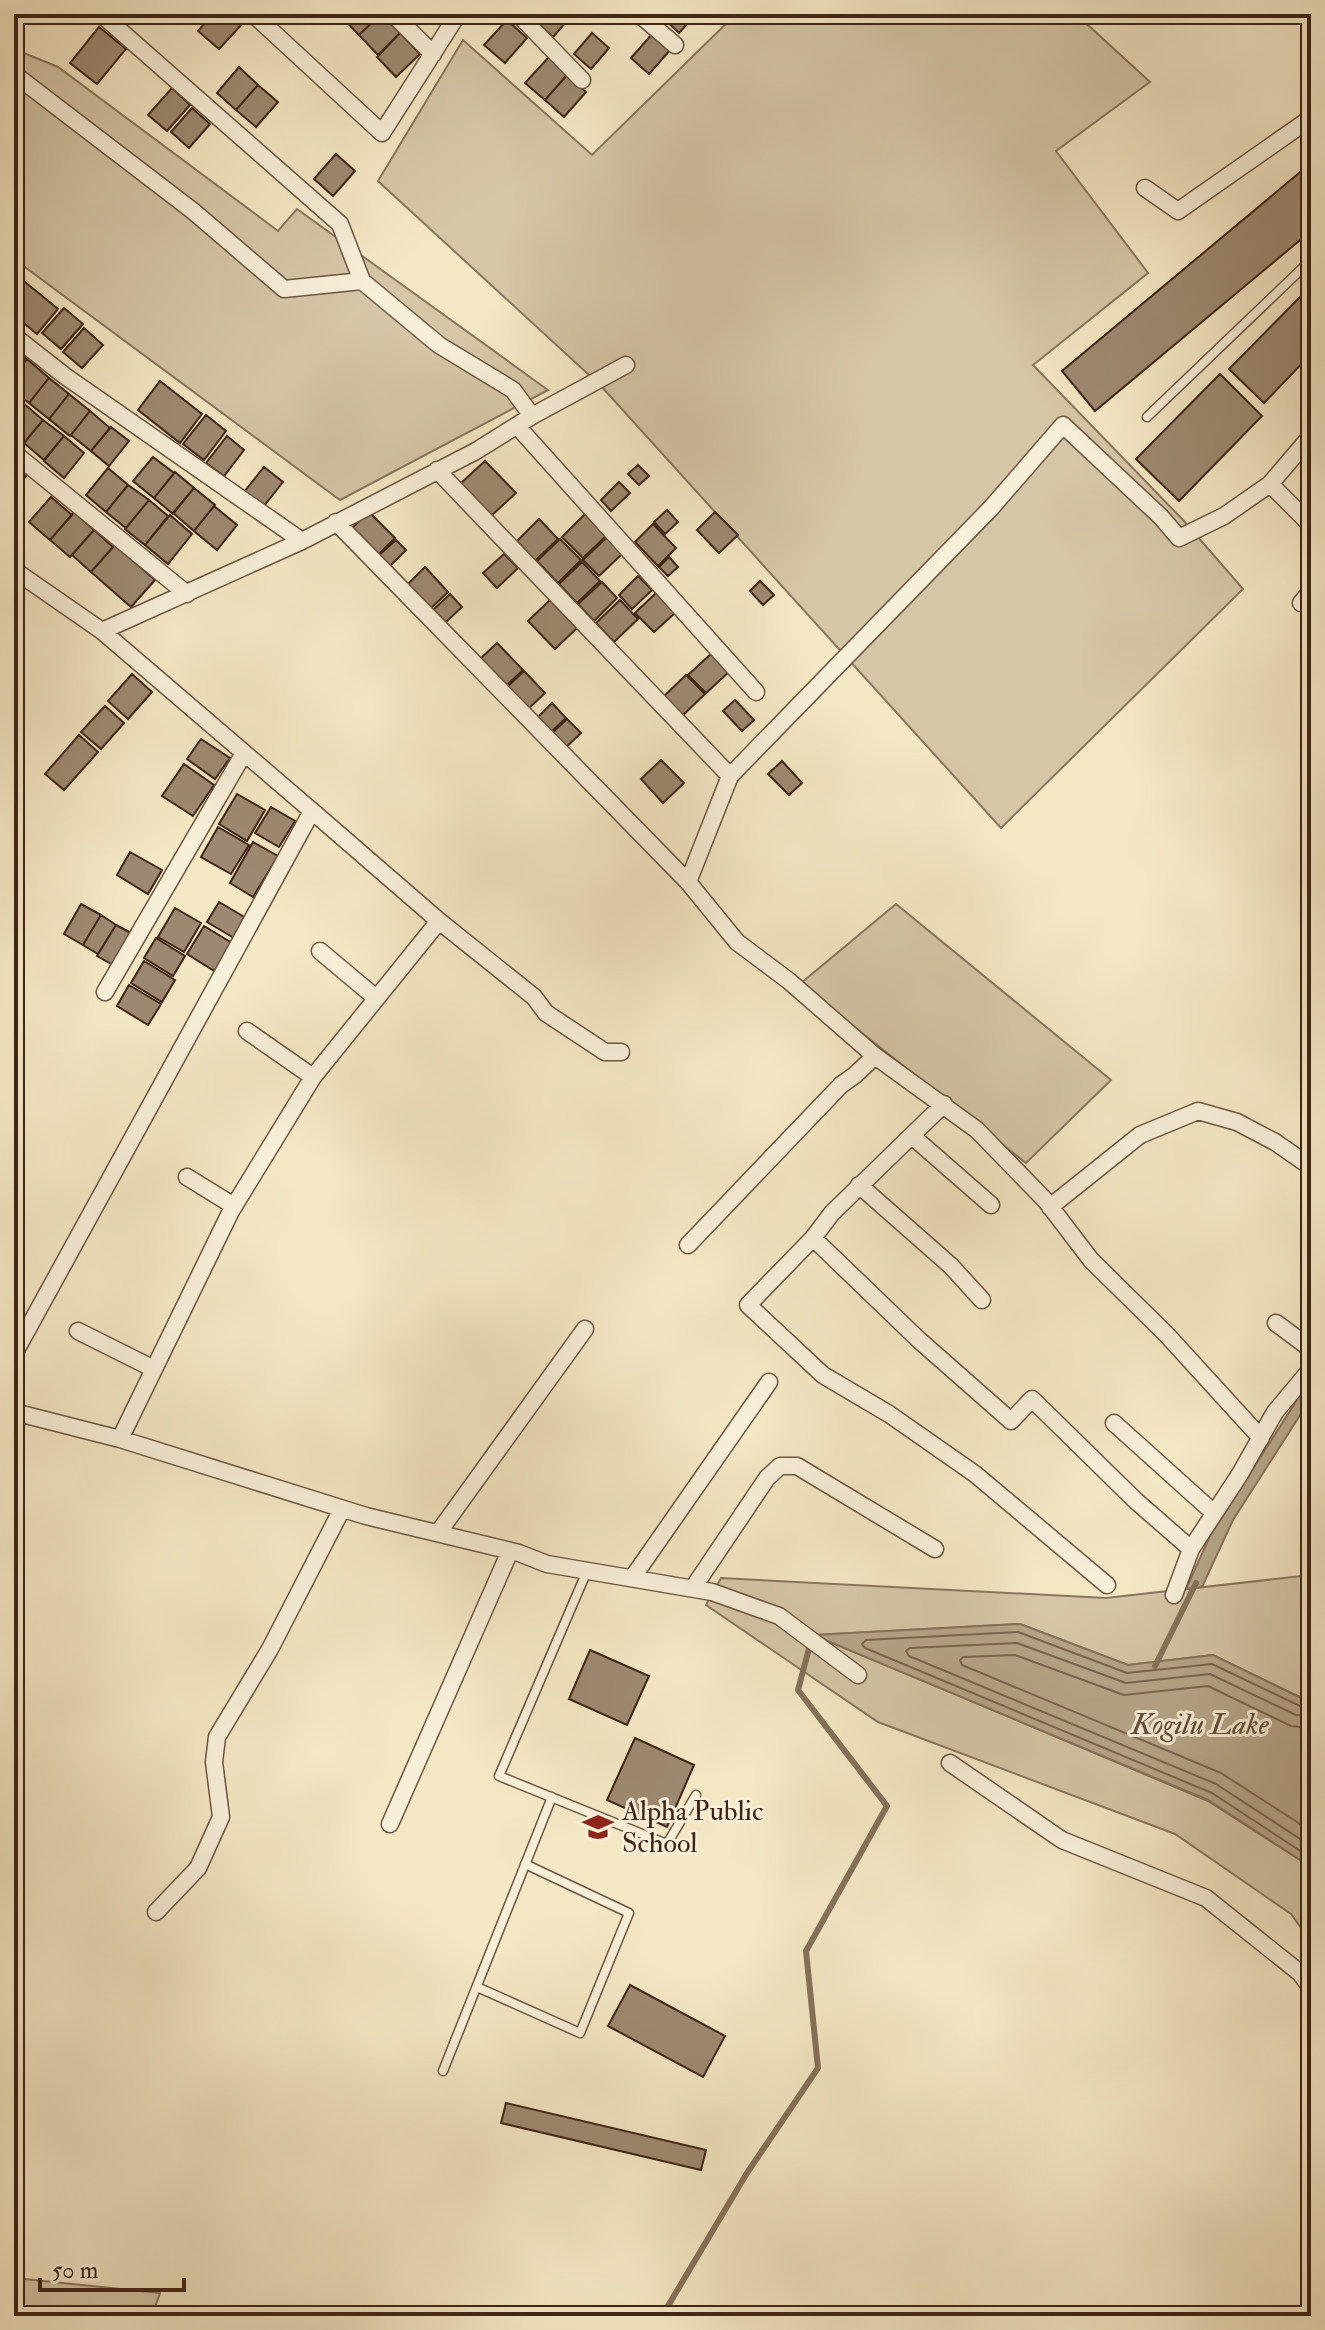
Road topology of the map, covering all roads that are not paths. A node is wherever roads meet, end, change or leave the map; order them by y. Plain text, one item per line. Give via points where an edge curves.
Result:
1 (101, 14) edge
2 (253, 14) edge
3 (393, 14) edge
4 (458, 14) edge
5 (518, 14) edge
6 (639, 14) edge
7 (675, 45) dead end
8 (433, 54) junction
9 (14, 74) edge
10 (582, 80) dead end
11 (1311, 118) edge
12 (1145, 188) dead end
13 (1311, 260) edge
14 (362, 281) junction
15 (14, 336) edge
16 (626, 365) dead end
17 (532, 416) junction
18 (1147, 417) dead end
19 (518, 427) junction
20 (1311, 436) edge
21 (14, 453) edge
22 (437, 470) junction
23 (1270, 484) junction
24 (336, 522) junction
25 (1311, 525) edge
26 (302, 541) junction
27 (14, 570) edge
28 (187, 594) junction
29 (102, 631) junction
30 (756, 692) dead end
31 (244, 753) junction
32 (730, 776) junction
33 (312, 811) junction
34 (688, 882) junction
35 (439, 921) junction
36 (320, 951) dead end
37 (105, 992) dead end
38 (376, 998) junction
39 (247, 1031) dead end
40 (621, 1052) dead end
41 (875, 1056) junction
42 (313, 1077) junction
43 (944, 1104) junction
44 (912, 1136) junction
45 (1311, 1167) edge
46 (187, 1177) dead end
47 (859, 1185) junction
48 (991, 1205) dead end
49 (234, 1206) junction
50 (1050, 1207) junction
51 (813, 1238) junction
52 (688, 1245) dead end
53 (982, 1300) dead end
54 (1276, 1323) dead end
55 (585, 1329) dead end
56 (78, 1331) dead end
57 (1311, 1349) edge
58 (14, 1354) edge
59 (154, 1369) junction
60 (1311, 1369) edge
61 (769, 1382) dead end
62 (14, 1412) edge
63 (1114, 1423) dead end
64 (1261, 1438) junction
65 (120, 1439) junction
66 (342, 1509) junction
67 (1214, 1513) junction
68 (438, 1533) junction
69 (935, 1549) dead end
70 (1191, 1549) junction
71 (510, 1551) junction
72 (587, 1571) junction
73 (633, 1577) junction
74 (1107, 1585) dead end
75 (693, 1588) junction
76 (1174, 1595) dead end
77 (858, 1675) dead end
78 (950, 1763) dead end
79 (696, 1795) dead end
80 (552, 1797) junction
81 (390, 1824) dead end
82 (525, 1864) junction
83 (156, 1912) dead end
84 (477, 1987) junction
85 (1311, 1988) edge
86 (443, 2071) dead end

1 - 14 street via 340,224
2 - 8 street via 382,133
3 - 8 street
4 - 8 street
5 - 10 street
6 - 7 street
9 - 14 street via 193,211 284,289
11 - 12 street via 1178,211
13 - 18 lane
14 - 17 street via 439,345 513,390
15 - 26 street
16 - 17 street
17 - 19 street
19 - 22 street
19 - 30 street
20 - 23 street
21 - 28 street
22 - 24 street
22 - 32 street
23 - 25 street
23 - 32 street via 1224,516 1179,538 1063,425 991,508
24 - 26 street
24 - 34 street
26 - 28 street
27 - 29 street
28 - 29 street
29 - 31 street
31 - 33 street
31 - 37 street
32 - 34 street
33 - 35 street
33 - 58 street
34 - 41 street via 737,942
35 - 38 street
35 - 40 street via 534,997 546,1013 605,1052
36 - 38 street
38 - 42 street
39 - 42 street
41 - 43 street
41 - 52 street
42 - 49 street
43 - 44 street
43 - 50 street via 977,1130
44 - 47 street
44 - 48 street
45 - 50 street via 1237,1122 1198,1111 1140,1135
46 - 49 street
47 - 51 street
47 - 53 street
49 - 59 street
50 - 64 street via 1091,1260
51 - 70 street via 1011,1421 1032,1399
51 - 74 street via 748,1305 823,1375 975,1474
54 - 57 street
55 - 68 street
56 - 59 street
59 - 65 street
60 - 64 street
61 - 73 street
62 - 65 street
63 - 67 street
64 - 67 street
65 - 66 street
66 - 68 street
66 - 83 street via 270,1649 217,1737 214,1762 221,1817 198,1868
67 - 70 street
68 - 71 street
69 - 75 street via 797,1466 780,1466
70 - 76 street
71 - 72 street
71 - 81 street
72 - 73 street
72 - 80 lane via 499,1776
73 - 75 street
75 - 77 street via 779,1616
78 - 85 street via 1062,1840 1206,1898 1300,1973
79 - 80 lane via 667,1844
80 - 82 lane
82 - 84 lane
82 - 84 lane via 629,1913 580,2033
84 - 86 lane

